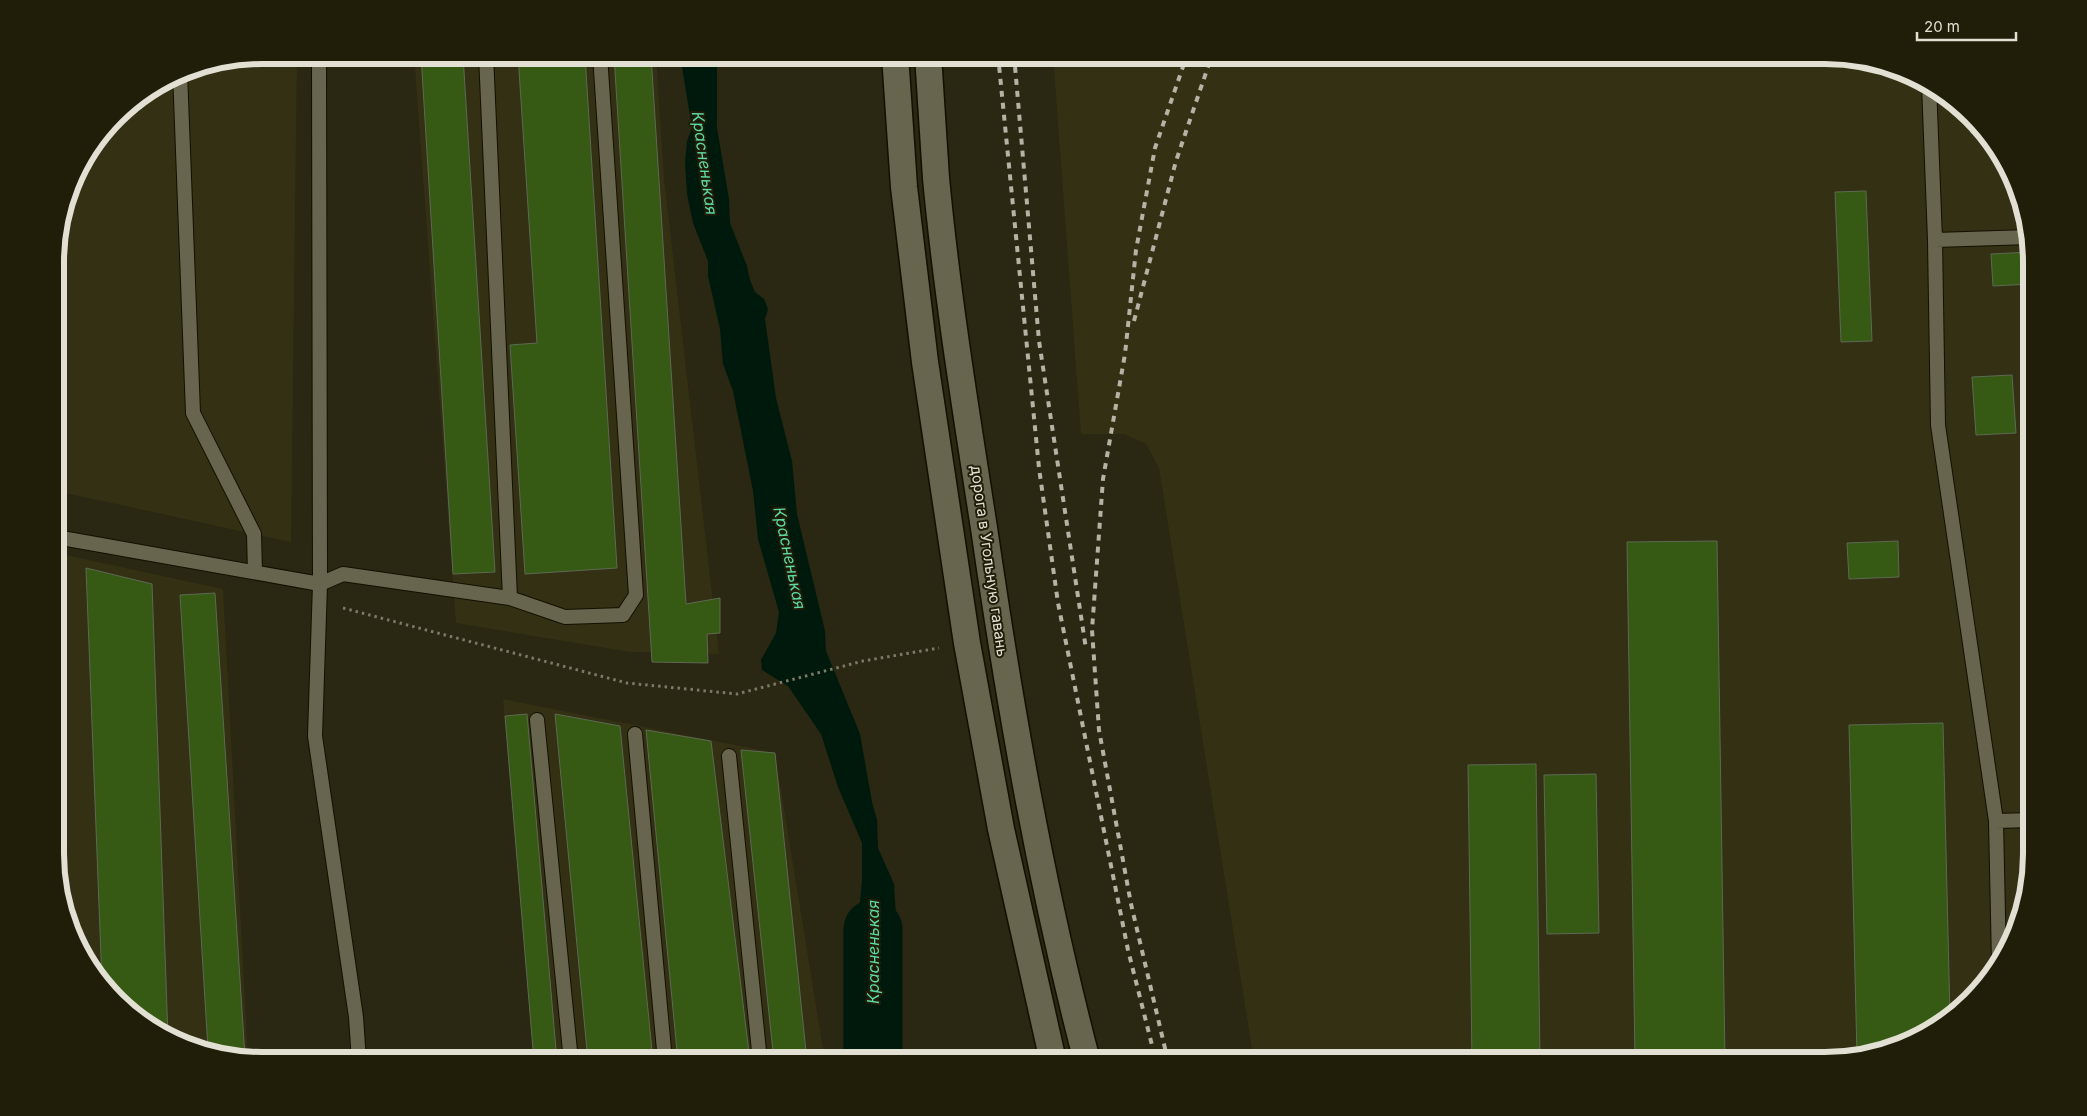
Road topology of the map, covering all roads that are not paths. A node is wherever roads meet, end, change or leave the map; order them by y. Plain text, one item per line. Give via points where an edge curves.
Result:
1 (319, 64) edge
2 (486, 64) edge
3 (601, 64) edge
4 (896, 64) edge
5 (929, 64) edge
6 (180, 81) edge
7 (1929, 93) edge
8 (2022, 237) edge
9 (1936, 240) junction
10 (64, 538) edge
11 (255, 572) junction
12 (320, 584) junction
13 (510, 598) junction
14 (537, 720) dead end
15 (635, 734) dead end
16 (728, 756) dead end
17 (2023, 820) edge
18 (1996, 821) junction
19 (1999, 950) edge
20 (358, 1052) edge
21 (570, 1052) edge
22 (664, 1052) edge
23 (759, 1052) edge
24 (1051, 1052) edge
25 (1085, 1052) edge

1 - 12 lane
2 - 13 lane
3 - 13 lane via 636,595 623,614 565,617
4 - 24 street via 914,275 968,650 1001,829
5 - 25 street, дорога в Угольную гавань via 936,179 1003,657 1032,822
6 - 11 lane via 193,413 254,534
7 - 9 lane
8 - 9 lane
9 - 18 lane via 1938,425
10 - 11 lane
11 - 12 lane
12 - 13 lane via 343,574
12 - 20 lane via 315,736
14 - 21 lane
15 - 22 lane
16 - 23 lane
17 - 18 lane
18 - 19 lane

